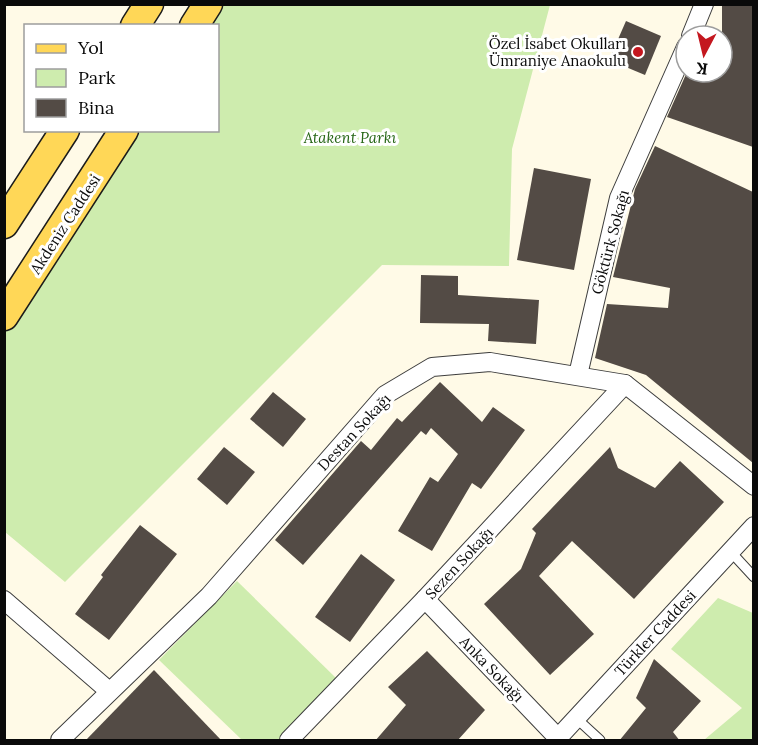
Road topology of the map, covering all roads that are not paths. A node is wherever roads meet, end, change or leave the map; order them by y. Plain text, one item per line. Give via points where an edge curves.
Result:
1 (149, 4) edge
2 (208, 4) edge
3 (704, 4) edge
4 (136, 24) edge
5 (195, 24) edge
6 (696, 24) edge
7 (674, 74) edge
8 (64, 132) edge
9 (123, 132) edge
10 (4, 224) edge
11 (4, 316) edge
12 (578, 375) junction
13 (625, 384) junction
14 (753, 486) edge
15 (753, 526) edge
16 (730, 551) junction
17 (753, 577) edge
18 (425, 599) junction
19 (4, 600) edge
20 (109, 691) junction
21 (576, 718) junction
22 (557, 739) edge
23 (60, 741) edge
24 (289, 741) edge
25 (600, 741) edge

1 - 4 main road
2 - 5 main road
3 - 6 street
7 - 12 street, Göktürk Sokağı via 619,198
8 - 10 main road
9 - 11 main road, Akdeniz Caddesi
12 - 13 street, Destan Sokağı
12 - 20 street, Destan Sokağı via 490,362 432,368 385,395 208,596
13 - 14 street, Destan Sokağı
13 - 18 street, Sezen Sokağı
15 - 16 street, Türkler Caddesi
16 - 17 lane
16 - 21 street, Türkler Caddesi
18 - 22 street, Anka Sokağı
18 - 24 street, Sezen Sokağı
19 - 20 street
20 - 23 street, Destan Sokağı
21 - 22 street, Türkler Caddesi
21 - 25 lane

